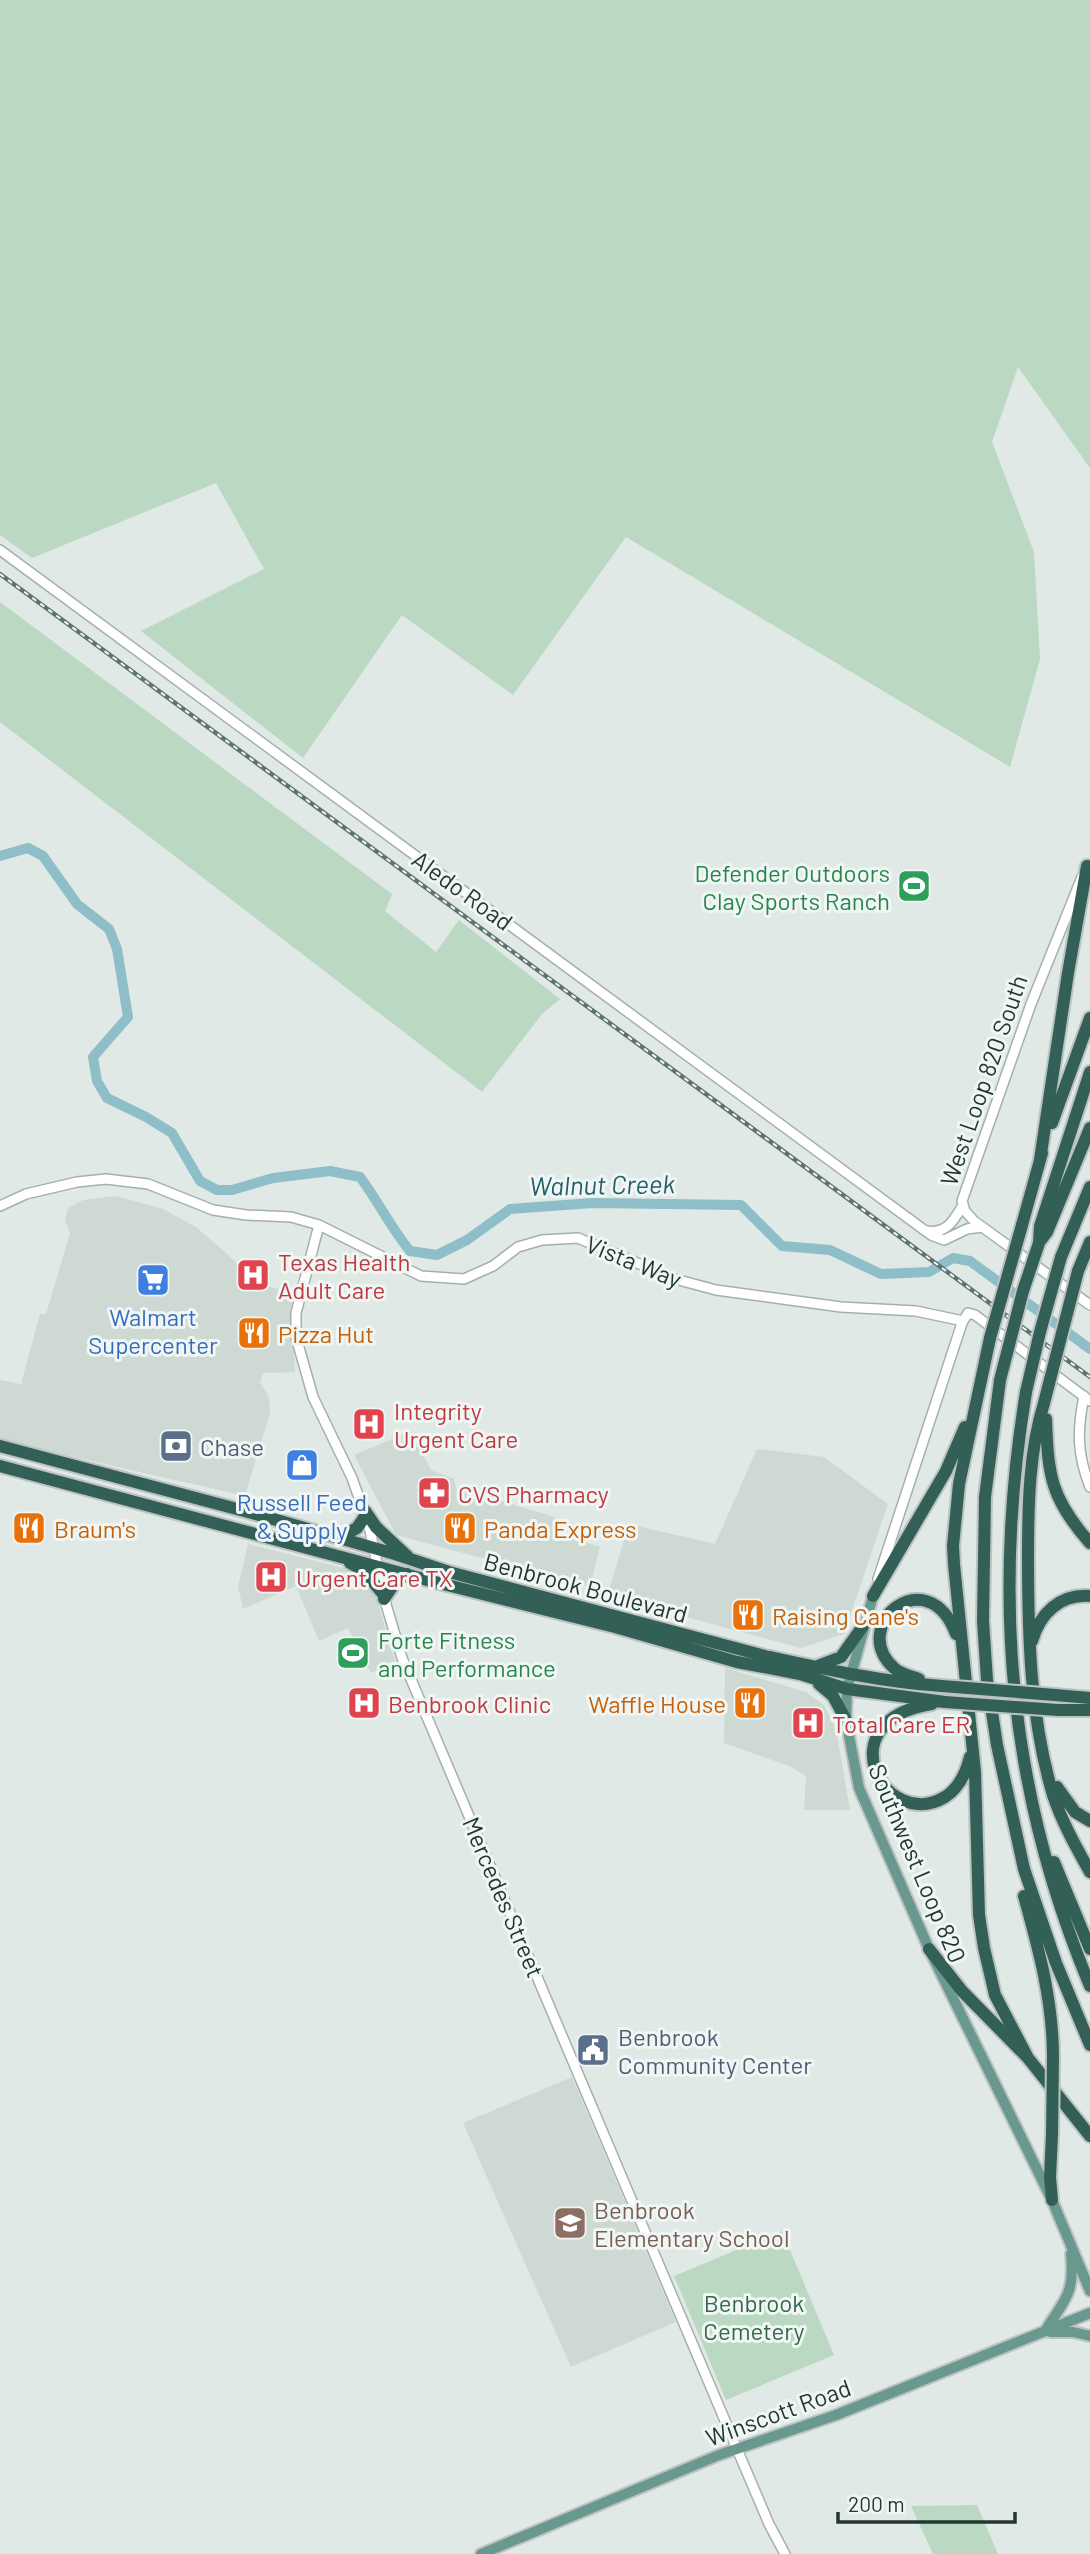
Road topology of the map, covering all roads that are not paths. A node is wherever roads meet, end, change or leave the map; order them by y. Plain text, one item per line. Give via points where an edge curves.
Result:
1 (0, 550) edge
2 (1089, 861) edge
3 (1090, 1018) edge
4 (1090, 1072) edge
5 (1090, 1128) edge
6 (1040, 1160) junction
7 (1090, 1187) edge
8 (963, 1205) junction
9 (0, 1206) edge
10 (319, 1225) junction
11 (982, 1227) junction
12 (925, 1231) junction
13 (1090, 1241) edge
14 (1039, 1244) junction
15 (1090, 1305) edge
16 (966, 1317) junction
17 (978, 1391) junction
18 (1087, 1399) edge
19 (1044, 1403) junction
20 (0, 1446) edge
21 (0, 1466) edge
22 (1090, 1487) edge
23 (365, 1513) junction
24 (339, 1538) junction
25 (1090, 1543) edge
26 (374, 1548) junction
27 (334, 1554) junction
28 (411, 1559) junction
29 (377, 1565) junction
30 (407, 1574) junction
31 (873, 1596) junction
32 (1090, 1596) edge
33 (384, 1597) junction
34 (608, 1620) junction
35 (863, 1626) junction
36 (962, 1646) junction
37 (1029, 1651) junction
38 (814, 1667) junction
39 (850, 1674) junction
40 (800, 1675) junction
41 (939, 1685) junction
42 (847, 1689) junction
43 (1090, 1689) edge
44 (1061, 1695) junction
45 (1090, 1699) edge
46 (944, 1702) junction
47 (1063, 1710) junction
48 (1090, 1710) edge
49 (1090, 1718) edge
50 (846, 1720) junction
51 (997, 1745) junction
52 (972, 1747) junction
53 (1041, 1748) junction
54 (1027, 1779) junction
55 (1090, 1821) edge
56 (1090, 1872) edge
57 (929, 1949) junction
58 (1090, 1949) edge
59 (1090, 1986) edge
60 (1090, 2045) edge
61 (1028, 2059) junction
62 (1090, 2136) edge
63 (1052, 2200) junction
64 (1069, 2241) junction
65 (1090, 2291) edge
66 (1090, 2313) edge
67 (1044, 2332) junction
68 (1090, 2336) edge
69 (737, 2449) junction
70 (481, 2554) edge
71 (785, 2554) edge

1 - 12 street, Aledo Road
2 - 6 highway
2 - 8 street, West Loop 820 South via 1027,1015
3 - 6 highway
4 - 14 highway via 1040,1226
5 - 14 highway
6 - 17 highway, bridge
7 - 54 highway, bridge via 1061,1257 1040,1332 1026,1392 1012,1497 1008,1605
8 - 11 street, West Loop 820 South
8 - 12 street via 946,1228
9 - 10 street, Vista Way via 26,1194 106,1179 148,1184 213,1210 290,1217
10 - 16 street, Vista Way via 421,1276 464,1279 493,1266 518,1247 578,1238 675,1279 716,1290
10 - 23 street, Mercedes Street via 296,1313 296,1337 313,1397
11 - 12 street via 944,1240
11 - 15 street, West Loop 820 South
13 - 19 highway, bridge
14 - 51 highway, bridge via 1000,1380 985,1487 982,1578 987,1680
16 - 18 street via 975,1315
16 - 31 street, Southwest Loop 820
17 - 31 highway via 959,1447
17 - 36 highway via 954,1535
18 - 22 street via 1078,1428
19 - 25 highway via 1052,1484 1060,1505
19 - 37 highway via 1029,1492
20 - 24 highway, Benbrook Boulevard
21 - 27 highway, Benbrook Boulevard
23 - 24 highway via 357,1528
23 - 26 street, Mercedes Street
23 - 28 highway
24 - 26 highway, Benbrook Boulevard
26 - 28 highway, Benbrook Boulevard
26 - 29 street, Mercedes Street
27 - 29 highway, Benbrook Boulevard
27 - 33 highway via 363,1570
28 - 34 highway, Benbrook Boulevard
29 - 30 highway, Benbrook Boulevard
29 - 33 street, Mercedes Street
30 - 33 highway
30 - 34 highway, Benbrook Boulevard
31 - 35 main road, Southwest Loop 820
32 - 37 highway via 1065,1599 1047,1612
33 - 69 street, Mercedes Street via 415,1694
34 - 38 highway, Benbrook Boulevard
34 - 40 highway, Benbrook Boulevard via 737,1662
35 - 38 highway via 841,1657
35 - 39 main road, Southwest Loop 820
36 - 41 highway via 948,1616 933,1602 908,1601 887,1614 879,1641 885,1657 895,1669
36 - 52 highway
37 - 53 highway
38 - 39 highway, Benbrook Boulevard
39 - 41 highway, Benbrook Boulevard
39 - 42 main road, Southwest Loop 820
40 - 42 highway, Benbrook Boulevard
40 - 50 highway via 824,1687
41 - 44 highway, Benbrook Boulevard, bridge
42 - 46 highway, Benbrook Boulevard
42 - 50 main road, Southwest Loop 820
43 - 44 highway
44 - 45 highway, Benbrook Boulevard
46 - 47 highway, Benbrook Boulevard, bridge
46 - 52 highway via 911,1707 881,1727 872,1758 877,1775 891,1792 910,1803 937,1802 960,1783
47 - 48 highway, Benbrook Boulevard
47 - 49 highway
50 - 57 main road, Southwest Loop 820 via 859,1788
51 - 60 highway via 1033,1898
51 - 63 highway, bridge via 993,1756 1011,1849 1047,1986 1053,2034
52 - 61 highway via 984,1948 995,1994
53 - 55 highway via 1067,1804
53 - 56 highway via 1064,1825
54 - 58 highway via 1037,1794 1054,1863
54 - 59 highway via 1052,1883
57 - 61 highway via 962,1991
57 - 63 main road, Southwest Loop 820
61 - 62 highway
63 - 64 main road, Southwest Loop 820
64 - 65 main road, Southwest Loop 820
64 - 67 main road via 1070,2292
66 - 67 main road, Winscott Road
67 - 68 main road
67 - 69 main road, Winscott Road
69 - 70 main road, Winscott Road
69 - 71 street, Mercedes Street

